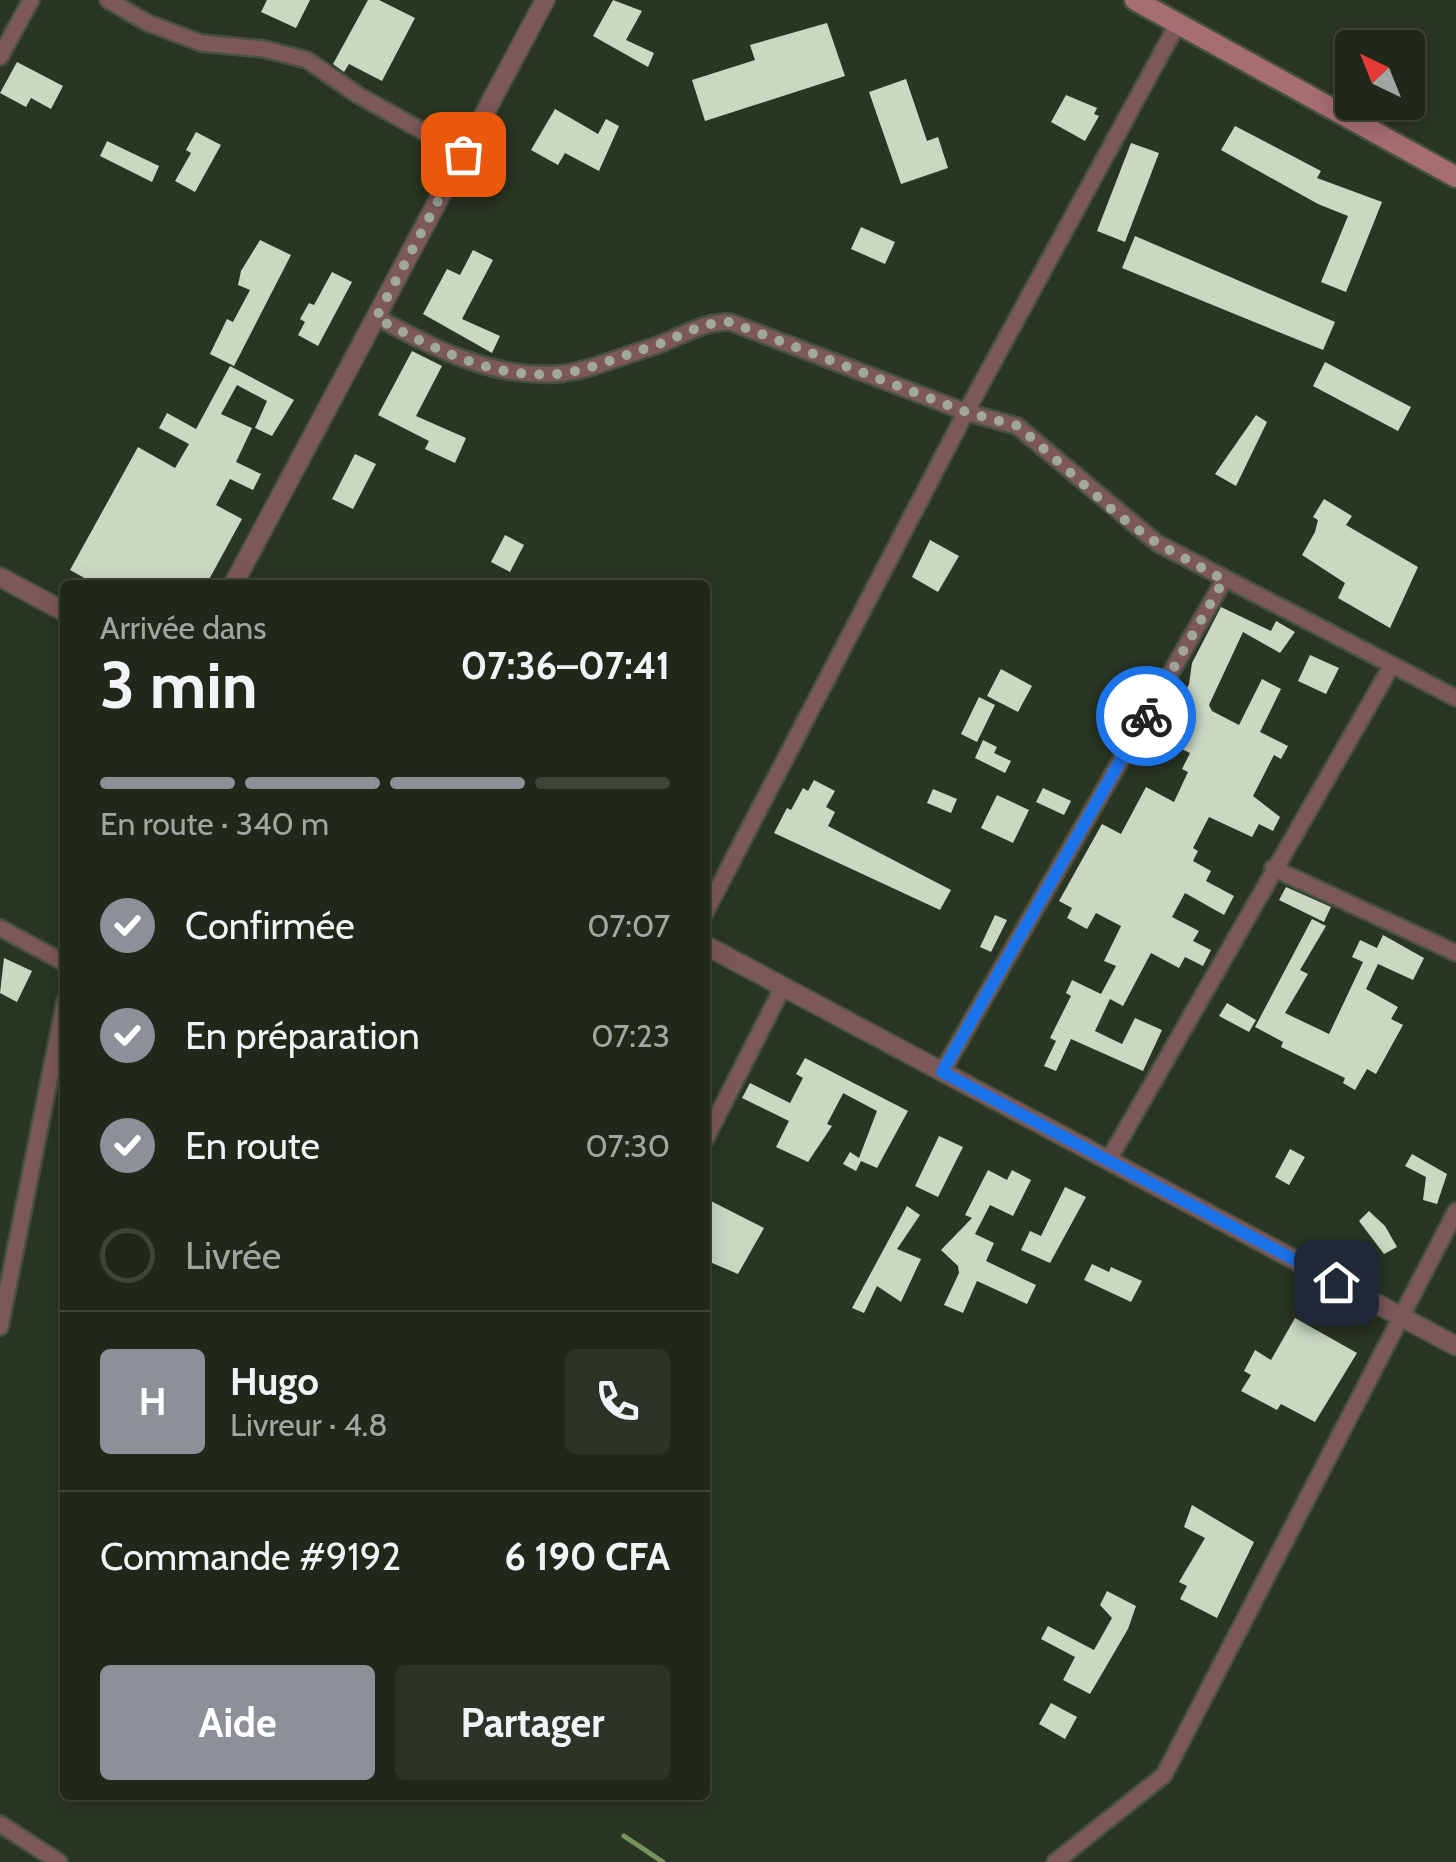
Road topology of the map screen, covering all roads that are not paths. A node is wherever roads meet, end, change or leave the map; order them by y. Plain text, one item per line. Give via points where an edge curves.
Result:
1 (32, 0) edge
2 (108, 0) edge
3 (545, 0) edge
4 (1135, 0) edge
5 (1178, 23) junction
6 (0, 56) edge
7 (463, 154) junction
8 (1456, 177) edge
9 (376, 318) junction
10 (966, 412) junction
11 (0, 577) edge
12 (236, 580) edge
13 (1224, 580) junction
14 (60, 609) edge
15 (1392, 665) junction
16 (1456, 698) edge
17 (1273, 868) junction
18 (710, 903) edge
19 (0, 928) edge
20 (710, 949) edge
21 (1456, 953) edge
22 (60, 960) edge
23 (783, 987) junction
24 (60, 1026) edge
25 (942, 1072) junction
26 (710, 1130) edge
27 (1108, 1161) junction
28 (1456, 1211) edge
29 (1400, 1317) junction
30 (0, 1326) edge
31 (1456, 1346) edge
32 (0, 1824) edge
33 (59, 1862) edge
34 (1055, 1862) edge

1 - 6 street
2 - 7 street via 201,43 264,48 307,60
3 - 7 street
4 - 5 main road
5 - 8 main road
5 - 10 street
7 - 9 street
9 - 10 street via 442,353 506,372 558,374 709,322 730,322
9 - 12 street
10 - 13 street via 1018,426 1118,515
10 - 18 street
11 - 14 street
13 - 15 street
13 - 25 street
15 - 16 street
15 - 17 street
17 - 21 street
17 - 27 street
19 - 22 street
20 - 23 street
23 - 25 street
23 - 26 street
24 - 30 street
25 - 27 street
27 - 29 street
28 - 29 street
29 - 31 street
29 - 34 street via 1164,1775
32 - 33 street

